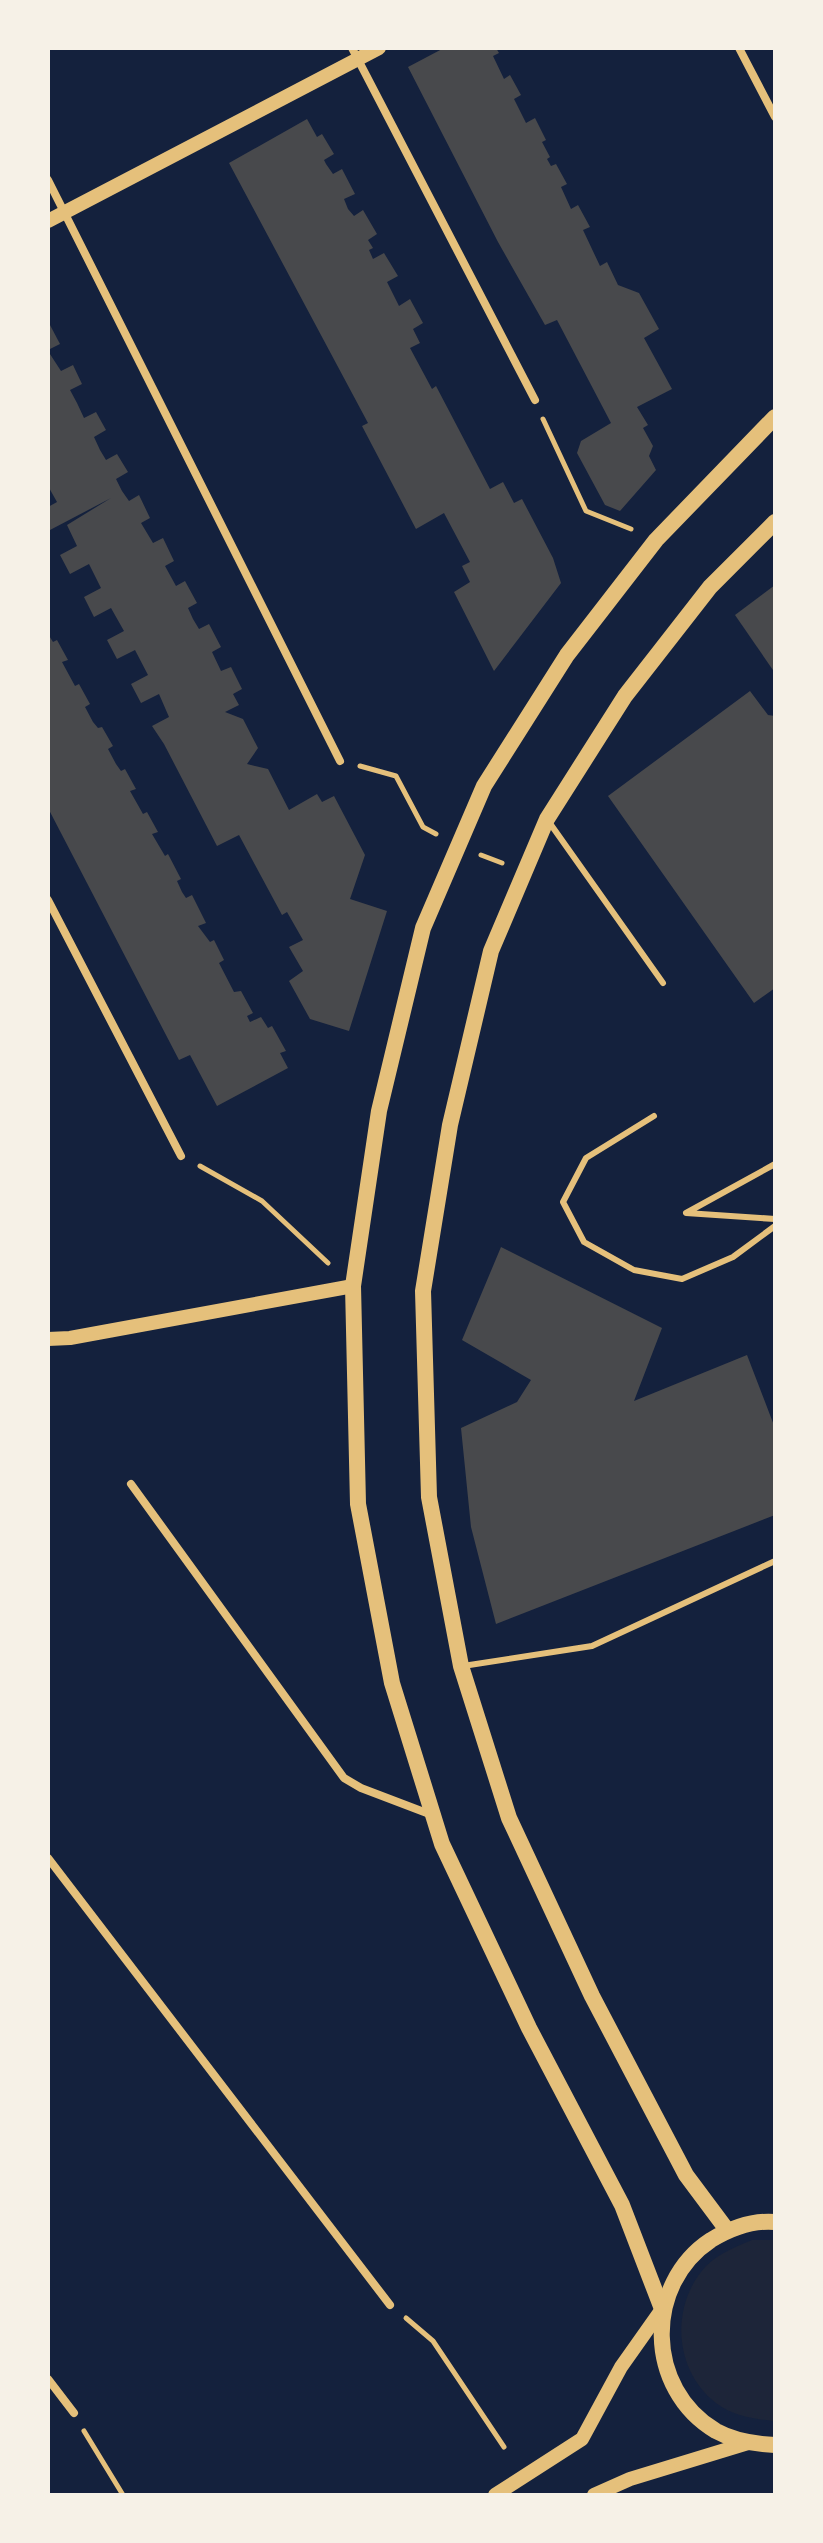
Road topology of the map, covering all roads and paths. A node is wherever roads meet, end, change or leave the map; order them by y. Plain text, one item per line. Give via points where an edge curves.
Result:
1 (379, 48) edge
2 (739, 48) edge
3 (355, 54) edge
4 (775, 117) edge
5 (48, 180) edge
6 (65, 212) junction
7 (48, 221) edge
8 (535, 400) joint
9 (775, 417) edge
10 (775, 522) edge
11 (656, 540) junction
12 (340, 761) joint
13 (547, 819) junction
14 (458, 846) junction
15 (525, 872) junction
16 (48, 900) edge
17 (663, 983) dead end
18 (654, 1116) dead end
19 (181, 1156) joint
20 (775, 1164) edge
21 (775, 1219) edge
22 (775, 1226) edge
23 (353, 1286) junction
24 (70, 1338) junction
25 (48, 1339) edge
26 (48, 1347) edge
27 (131, 1484) dead end
28 (775, 1561) edge
29 (461, 1666) junction
30 (432, 1815) junction
31 (48, 1858) edge
32 (775, 2222) edge
33 (727, 2230) junction
34 (390, 2305) joint
35 (662, 2309) junction
36 (48, 2379) edge
37 (74, 2413) joint
38 (748, 2443) junction
39 (775, 2445) edge
40 (504, 2447) dead end
41 (123, 2495) edge
42 (495, 2495) edge
43 (594, 2495) edge

1 - 3 street
2 - 4 street
3 - 6 street
3 - 8 street
5 - 6 street
6 - 7 street
6 - 12 street
8 - 11 path via 586,511
9 - 11 main road
10 - 13 main road via 710,587 625,696
11 - 14 main road via 567,655 484,786
12 - 14 path via 396,776 423,827
13 - 15 main road
13 - 17 lane
14 - 15 path
14 - 23 main road via 423,928 379,1111
15 - 29 main road via 491,951 450,1125 423,1291 429,1497
16 - 19 street
18 - 22 lane via 586,1158 563,1202 584,1242 634,1270 682,1279 733,1257
19 - 23 path via 262,1201
20 - 21 lane via 686,1213
23 - 24 street
23 - 30 main road via 358,1504 392,1683
24 - 25 street
24 - 26 street
27 - 30 street via 344,1778
28 - 29 lane via 592,1646
29 - 33 main road via 509,1818 592,1996 686,2175
30 - 35 main road via 529,2028 622,2205
31 - 34 street
32 - 33 main road
33 - 35 main road via 697,2249 675,2276
34 - 40 path via 433,2341
35 - 38 main road via 661,2345 669,2379 689,2408 716,2430
35 - 42 street via 621,2367 582,2439
36 - 37 street
37 - 41 path
38 - 39 main road
38 - 43 street

